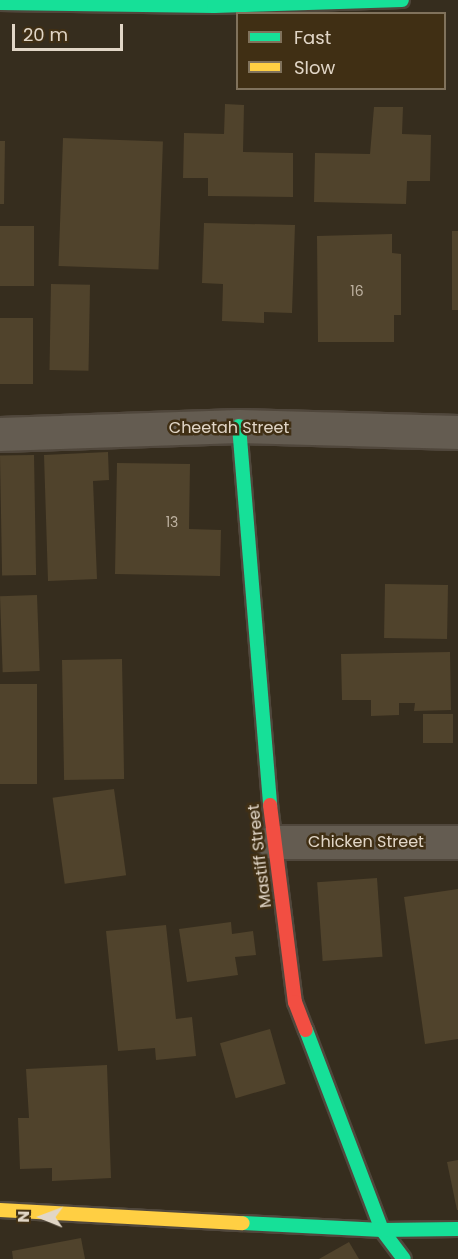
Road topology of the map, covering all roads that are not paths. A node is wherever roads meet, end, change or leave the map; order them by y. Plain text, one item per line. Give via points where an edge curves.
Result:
1 (402, 0) edge
2 (0, 3) edge
3 (214, 3) edge
4 (239, 426) junction
5 (458, 432) edge
6 (0, 434) edge
7 (273, 842) junction
8 (458, 843) edge
9 (0, 1210) edge
10 (458, 1229) edge
11 (382, 1230) junction
12 (404, 1259) edge

1 - 3 street
2 - 3 street
4 - 5 street, Cheetah Street
4 - 6 street, Cheetah Street
4 - 7 street, Mastiff Street
7 - 8 street, Chicken Street
7 - 11 street, Mastiff Street via 295,1002
9 - 11 street
10 - 11 street
11 - 12 street, Mastiff Street

